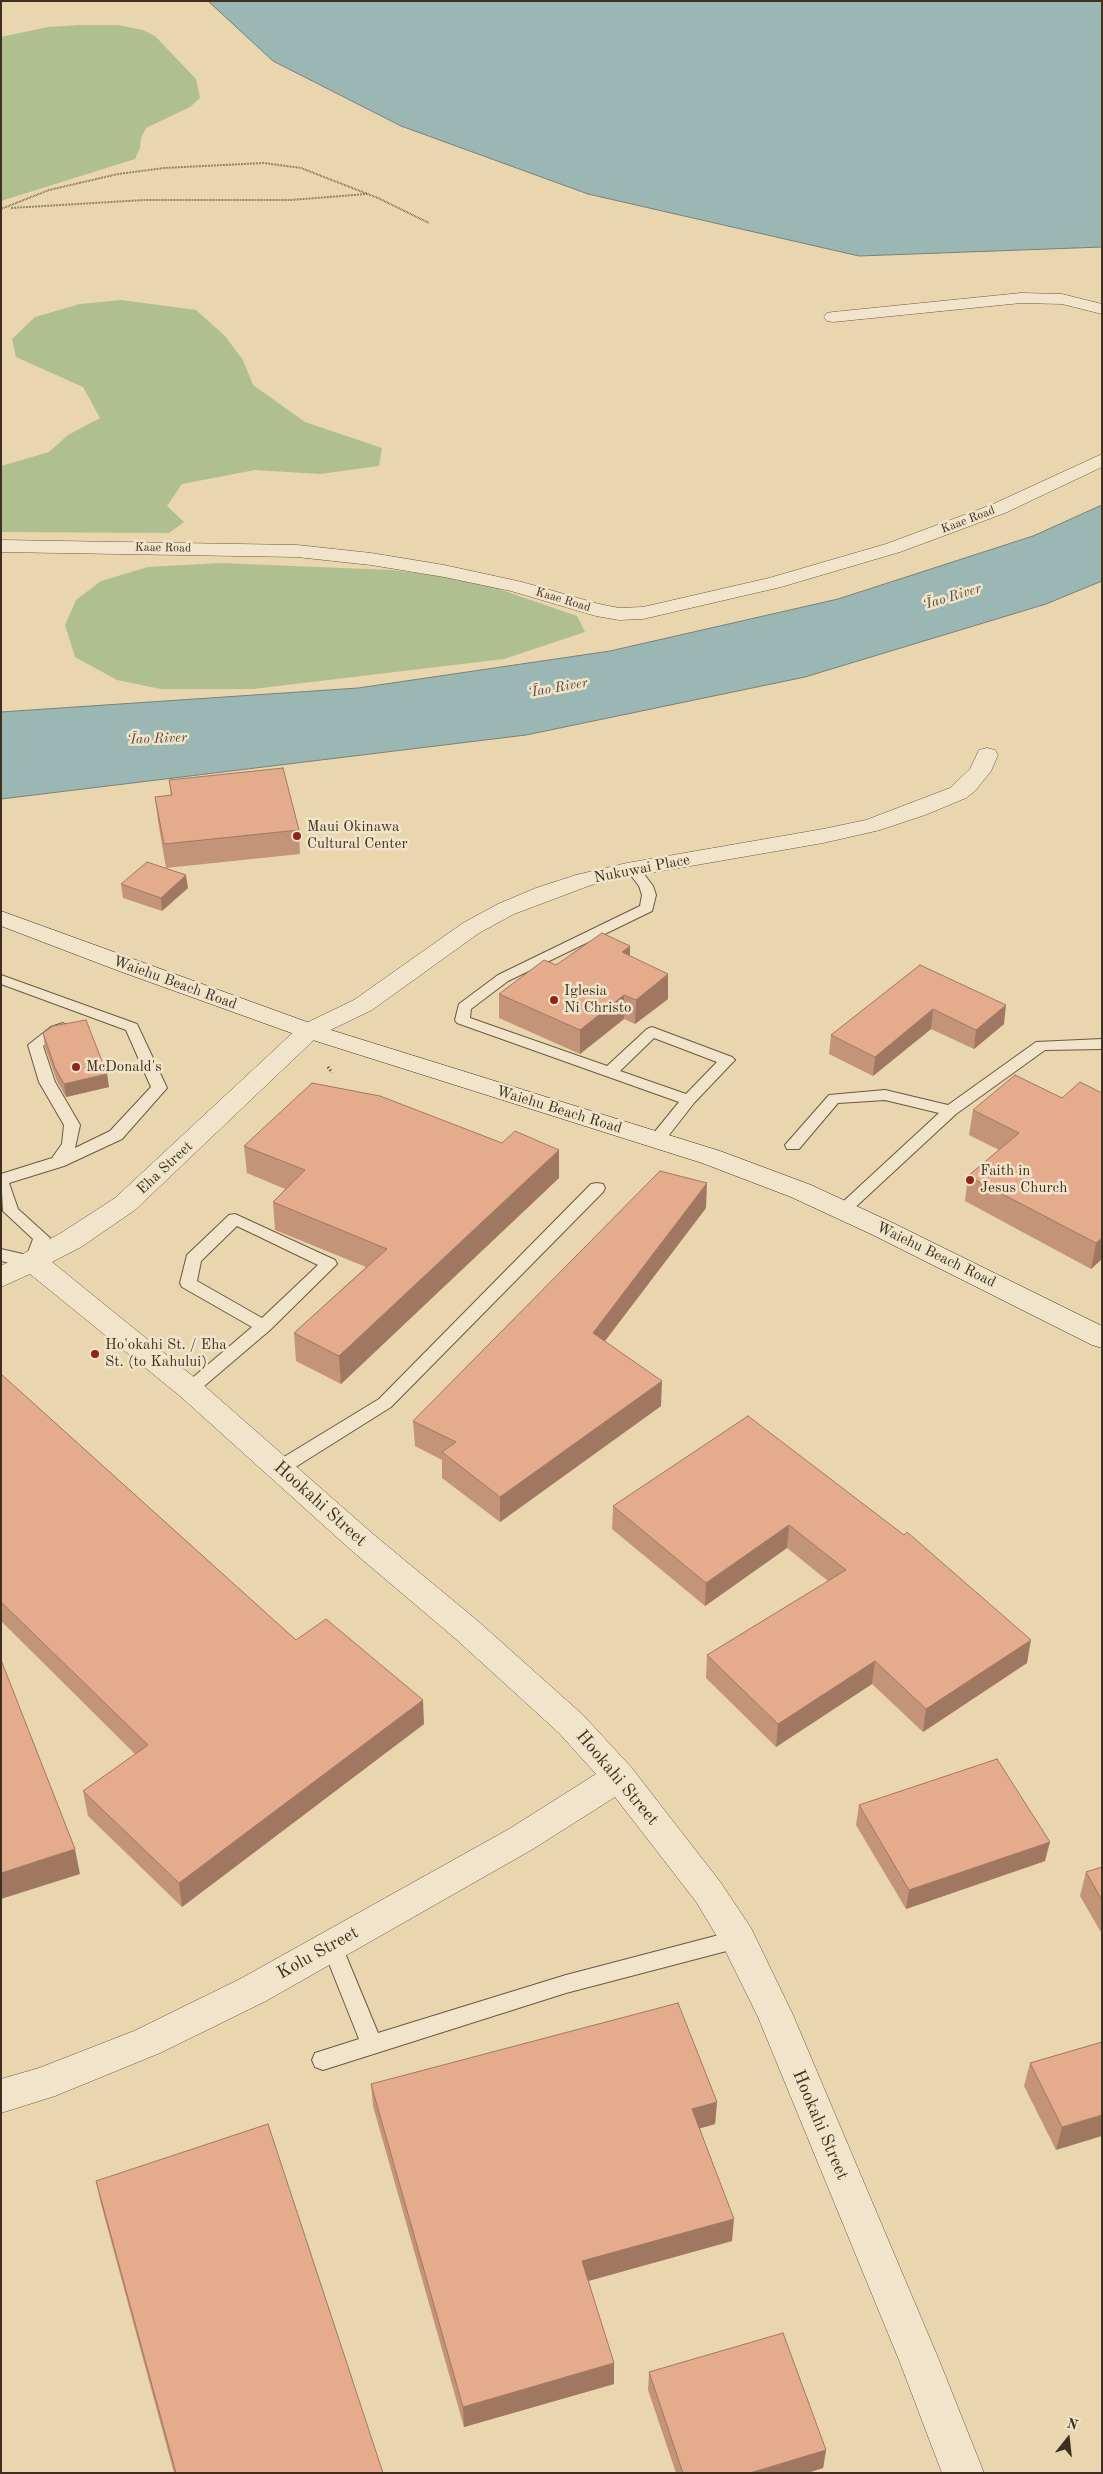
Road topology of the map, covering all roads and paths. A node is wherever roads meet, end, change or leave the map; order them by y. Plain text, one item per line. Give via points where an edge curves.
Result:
1 (368, 194) junction
2 (8, 208) junction
3 (1, 209) edge
4 (430, 223) dead end
5 (1102, 309) edge
6 (834, 317) dead end
7 (1102, 460) edge
8 (1, 546) edge
9 (987, 755) dead end
10 (633, 869) junction
11 (1, 918) edge
12 (1, 978) edge
13 (132, 1027) junction
14 (309, 1031) junction
15 (1102, 1044) edge
16 (610, 1072) junction
17 (689, 1100) junction
18 (951, 1111) junction
19 (656, 1140) junction
20 (793, 1145) dead end
21 (58, 1162) junction
22 (1, 1182) edge
23 (597, 1188) dead end
24 (842, 1210) junction
25 (1, 1254) edge
26 (32, 1262) junction
27 (1, 1278) edge
28 (264, 1326) junction
29 (1102, 1338) edge
30 (190, 1389) junction
31 (280, 1468) junction
32 (619, 1777) junction
33 (738, 1939) junction
34 (332, 1946) junction
35 (372, 2045) junction
36 (323, 2060) dead end
37 (1, 2096) edge
38 (963, 2473) edge

1 - 2 path via 291,200 144,200
1 - 2 path via 301,168 264,163 118,174 49,190
1 - 4 path
2 - 3 path
5 - 6 street via 1062,299 1021,298
7 - 8 street, Kaae Road via 998,509 893,548 774,583 643,613 619,614 596,610 515,586 444,571 297,551
9 - 10 street, Nukuwai Place via 974,779 958,793 872,825
10 - 14 street, Nukuwai Place via 584,880 506,909 438,949 363,1005
10 - 16 lane via 646,886 647,908 503,978 464,1007 462,1020
11 - 14 street, Waiehu Beach Road
12 - 13 lane
13 - 21 lane via 159,1088 116,1135
13 - 21 lane via 92,1022 56,1030 35,1044 47,1082 72,1125 70,1144
14 - 19 street, Waiehu Beach Road
14 - 26 street, Eha Street via 125,1204
15 - 18 lane via 1041,1045
16 - 17 lane
16 - 17 lane via 652,1032 727,1060
17 - 19 lane
18 - 20 lane via 885,1096 834,1098
18 - 24 lane
19 - 24 street, Waiehu Beach Road via 711,1158
21 - 22 lane
22 - 26 lane via 11,1211 42,1238
23 - 31 lane via 385,1403
24 - 29 street, Waiehu Beach Road
25 - 26 lane
26 - 27 street, Eha Street
26 - 30 street, Hookahi Street
28 - 28 lane via 188,1283 193,1259 235,1219 330,1264
28 - 30 lane
30 - 31 street, Hookahi Street
31 - 32 street, Hookahi Street via 571,1724
32 - 33 street, Hookahi Street via 709,1893
32 - 34 street, Kolu Street via 521,1840
33 - 35 lane via 566,1984
33 - 38 street, Hookahi Street via 775,2015
34 - 35 lane
34 - 37 street, Kolu Street via 253,1990 147,2042 42,2084
35 - 36 lane

